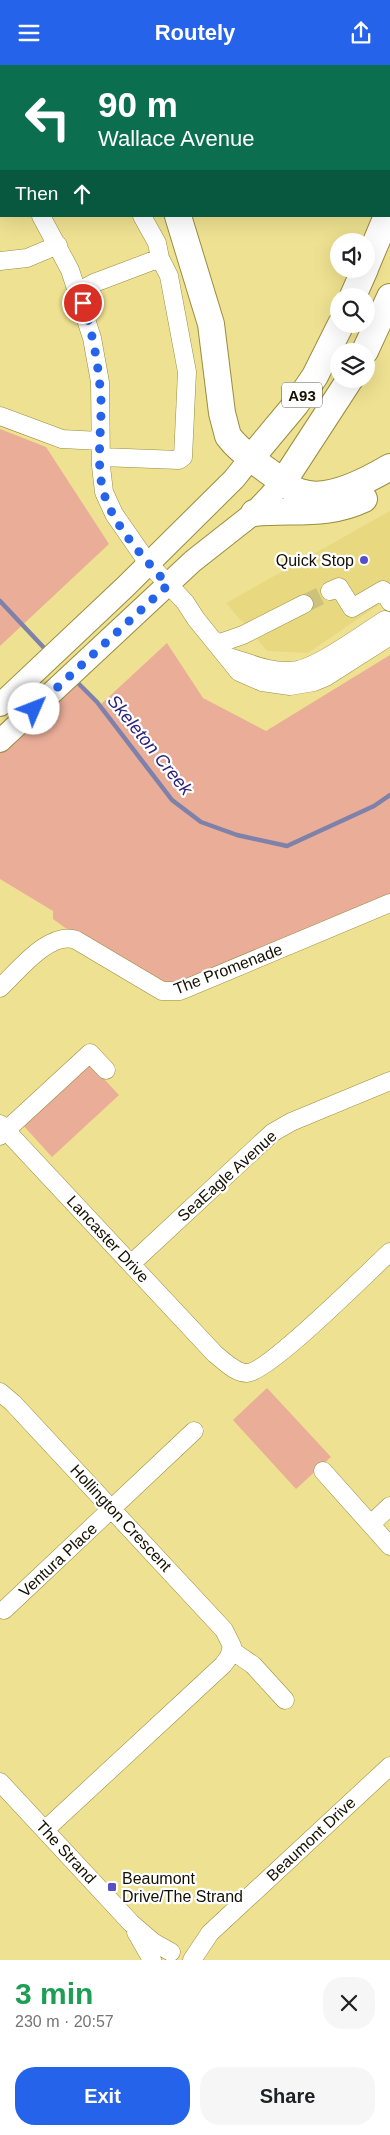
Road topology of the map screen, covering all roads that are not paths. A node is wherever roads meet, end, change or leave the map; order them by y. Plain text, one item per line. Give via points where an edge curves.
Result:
1 (42, 217) edge
2 (143, 217) edge
3 (178, 217) edge
4 (387, 217) edge
5 (58, 245) junction
6 (375, 246) edge
7 (160, 258) junction
8 (0, 261) edge
9 (79, 291) junction
10 (390, 297) edge
11 (336, 333) edge
12 (370, 343) edge
13 (344, 388) edge
14 (0, 416) edge
15 (101, 449) junction
16 (251, 458) junction
17 (390, 467) edge
18 (283, 482) junction
19 (390, 483) edge
20 (254, 513) junction
21 (148, 563) junction
22 (168, 585) junction
23 (330, 591) dead end
24 (386, 596) edge
25 (304, 604) tunnel mouth
26 (390, 622) edge
27 (390, 636) edge
28 (217, 643) junction
29 (229, 657) junction
30 (2, 703) edge
31 (0, 741) edge
32 (390, 903) edge
33 (0, 988) edge
34 (106, 1070) dead end
35 (390, 1081) edge
36 (2, 1130) edge
37 (390, 1252) edge
38 (131, 1264) junction
39 (0, 1392) edge
40 (194, 1431) dead end
41 (323, 1471) dead end
42 (390, 1506) edge
43 (112, 1509) junction
44 (371, 1524) junction
45 (388, 1544) edge
46 (4, 1610) dead end
47 (232, 1651) junction
48 (285, 1700) dead end
49 (390, 1766) edge
50 (0, 1782) edge
51 (45, 1830) junction
52 (131, 1923) junction
53 (210, 1933) junction
54 (172, 1956) edge
55 (152, 1960) edge
56 (192, 1960) edge

1 - 5 street
2 - 7 street via 157,243
3 - 16 highway via 211,324 222,413 228,435
4 - 6 highway
5 - 8 street via 27,258
5 - 9 street
7 - 9 street
7 - 15 street via 169,276 187,372 183,457 179,460
9 - 15 street via 100,382
10 - 12 highway
11 - 16 highway, A93 via 315,376 296,404
13 - 18 highway, A93
14 - 15 street via 62,439
15 - 21 street via 102,481 107,502
16 - 18 highway
16 - 21 main road via 234,479
17 - 18 highway via 368,480 333,492 310,494
18 - 20 main road
19 - 20 highway via 353,504 328,511
20 - 22 main road
21 - 22 street
21 - 30 main road
22 - 28 street
22 - 31 main road
23 - 24 street via 339,587 352,608
25 - 28 street via 242,635
26 - 29 street via 385,620 319,662 291,672 266,669
27 - 29 street via 326,677 302,685 262,682 240,671
28 - 29 street
32 - 33 street, The Promenade via 180,991 162,991 83,944 65,937 50,942
34 - 36 street via 90,1053
35 - 38 street, SeaEagle Avenue via 272,1133
36 - 38 street, Lancaster Drive
37 - 38 street, Lancaster Drive via 279,1354 248,1373 235,1370 214,1354
39 - 43 street, Hollington Crescent
40 - 43 street, Ventura Place
41 - 44 street
42 - 44 street
43 - 46 street, Ventura Place
43 - 47 street, Hollington Crescent via 224,1630 232,1641
44 - 45 street
47 - 48 street via 253,1665
47 - 51 street via 223,1665
49 - 53 street, Beaumont Drive
50 - 51 street, The Strand
51 - 52 street, The Strand
52 - 54 street, The Strand
52 - 55 street, The Strand
53 - 54 street, Beaumont Drive
53 - 56 street, Beaumont Drive

